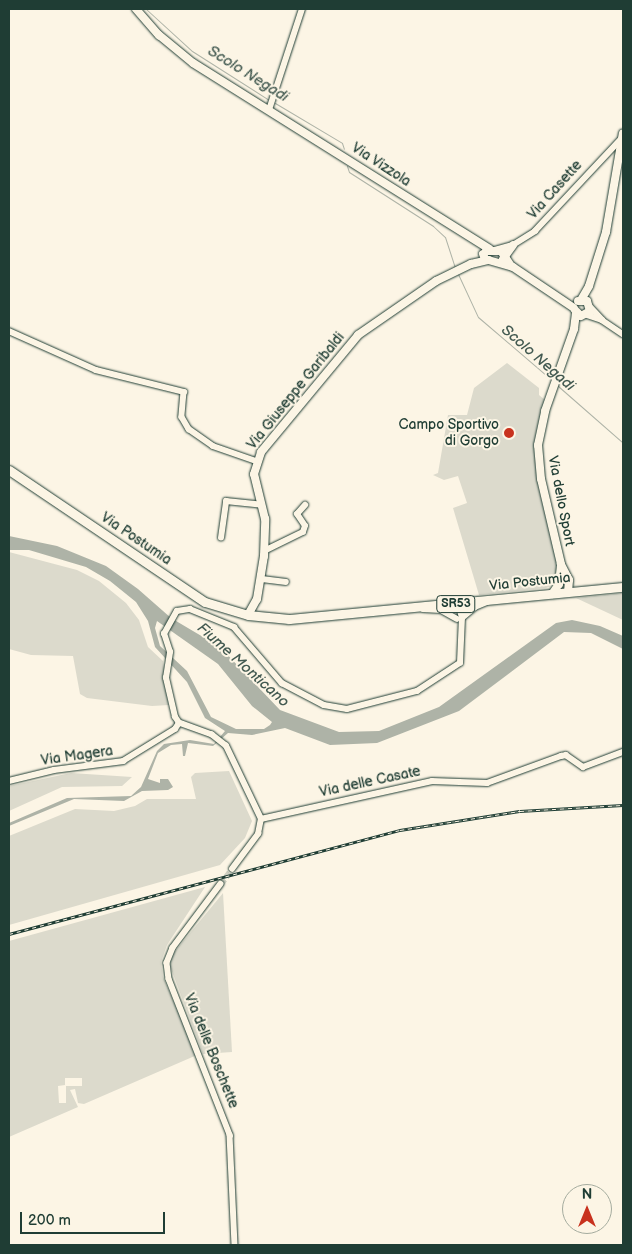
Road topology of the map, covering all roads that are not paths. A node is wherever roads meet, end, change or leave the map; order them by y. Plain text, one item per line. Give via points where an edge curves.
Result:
1 (136, 9) edge
2 (302, 9) edge
3 (270, 108) junction
4 (623, 135) edge
5 (513, 245) junction
6 (487, 251) junction
7 (489, 260) junction
8 (502, 260) junction
9 (471, 264) junction
10 (582, 308) junction
11 (9, 331) edge
12 (623, 334) edge
13 (256, 461) junction
14 (9, 470) edge
15 (262, 505) junction
16 (305, 505) dead end
17 (221, 538) dead end
18 (264, 551) junction
19 (561, 564) junction
20 (560, 576) junction
21 (262, 579) junction
22 (569, 580) junction
23 (286, 582) dead end
24 (623, 587) edge
25 (586, 591) junction
26 (567, 592) junction
27 (552, 594) junction
28 (491, 600) junction
29 (458, 603) junction
30 (416, 607) junction
31 (253, 616) junction
32 (460, 620) junction
33 (175, 717) junction
34 (175, 727) junction
35 (623, 752) edge
36 (9, 781) edge
37 (261, 819) junction
38 (232, 869) tunnel mouth
39 (220, 884) tunnel mouth
40 (234, 1245) edge

1 - 3 street, Via Vizzola via 193,63
2 - 3 street
3 - 6 street, Via Vizzola
4 - 5 street, Via Casette via 535,231
4 - 10 street, Via dello Sport via 614,197
5 - 6 street, Via Casette
5 - 8 street
6 - 7 street
6 - 8 street
6 - 9 street
7 - 8 street
7 - 9 street, Via Giuseppe Garibaldi
8 - 10 street
9 - 13 street, Via Giuseppe Garibaldi via 450,273 358,335
10 - 12 street
10 - 19 street, Via dello Sport via 540,430 538,460
11 - 13 street via 96,370 184,392 182,418 189,429 213,446
13 - 15 street, Via Giuseppe Garibaldi via 254,474
14 - 31 main road, Via Postumia / SR53 via 205,602
15 - 17 street via 226,501
15 - 18 street, Via Giuseppe Garibaldi
16 - 18 street via 297,514 305,526 303,532
18 - 21 street, Via Giuseppe Garibaldi
19 - 20 street
19 - 22 street, Via dello Sport
20 - 26 street
20 - 27 street
21 - 23 street
21 - 31 street, Via Giuseppe Garibaldi
22 - 25 street
22 - 26 street
24 - 25 main road, Via Postumia / SR53
25 - 26 main road, Via Postumia / SR53
26 - 27 main road, Via Postumia / SR53
27 - 28 main road, Via Postumia / SR53
28 - 29 main road, Via Postumia / SR53
28 - 32 street via 474,607
29 - 30 main road, Via Postumia / SR53
29 - 32 street
30 - 31 main road, Via Postumia / SR53 via 289,619
30 - 32 street via 441,610
32 - 33 street via 462,658 444,675 418,691 341,709 301,695 282,683 234,627 190,609 176,612 165,630 170,652 166,678
33 - 34 street
33 - 34 street
34 - 36 street, Via Magera via 123,761 54,770
34 - 37 street via 187,726 220,740 232,753
35 - 37 street, Via delle Casate via 583,767 566,755 487,783 432,781
37 - 38 street via 258,834
39 - 40 street, Via delle Boschette via 173,948 167,963 169,979 230,1135

